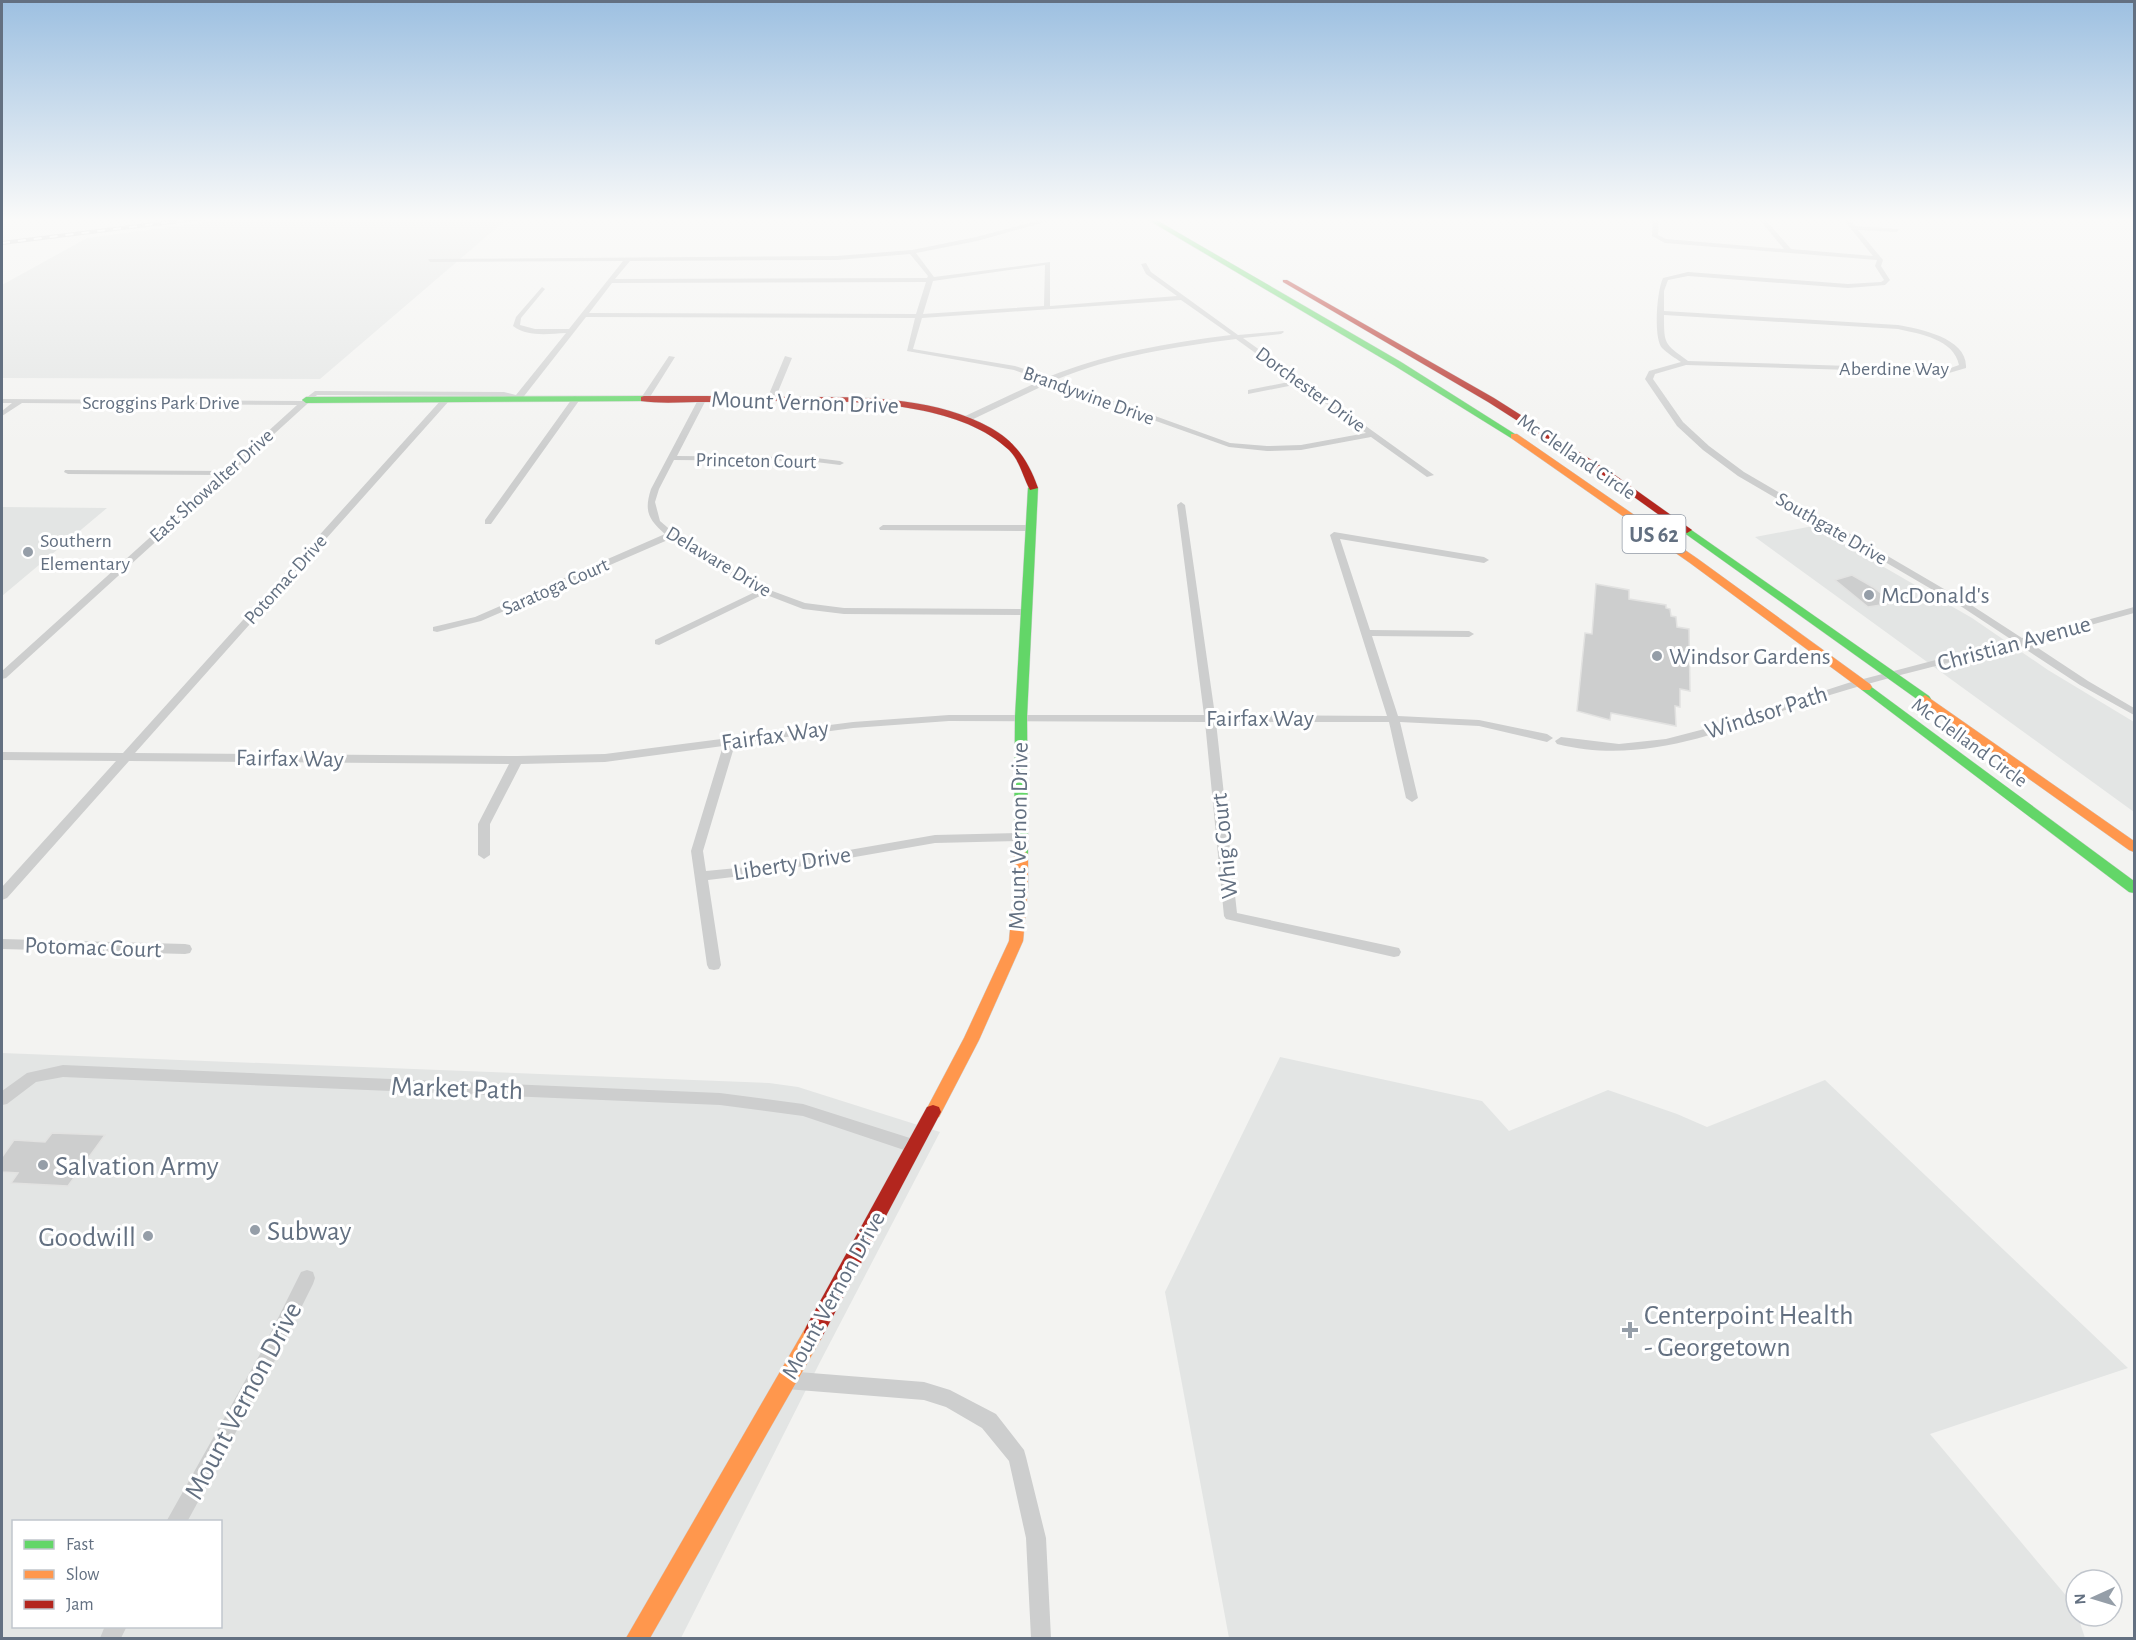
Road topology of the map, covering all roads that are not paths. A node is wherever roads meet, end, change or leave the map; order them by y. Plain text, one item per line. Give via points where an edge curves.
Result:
1 (538, 295) edge
2 (599, 295) edge
3 (926, 295) edge
4 (1047, 295) edge
5 (1177, 295) edge
6 (1277, 295) edge
7 (1308, 295) edge
8 (1662, 295) edge
9 (1182, 298) junction
10 (1047, 308) junction
11 (1661, 313) junction
12 (583, 315) junction
13 (921, 315) junction
14 (570, 331) junction
15 (1281, 332) dead end
16 (1237, 336) junction
17 (670, 357) dead end
18 (788, 358) dead end
19 (1686, 363) junction
20 (1049, 380) junction
21 (1300, 382) junction
22 (1251, 392) dead end
23 (308, 398) junction
24 (518, 398) junction
25 (577, 398) junction
26 (645, 398) junction
27 (704, 398) junction
28 (771, 399) junction
29 (2, 401) edge
30 (20, 401) junction
31 (445, 401) junction
32 (2, 414) edge
33 (964, 420) junction
34 (1373, 434) junction
35 (673, 458) junction
36 (840, 463) dead end
37 (68, 472) dead end
38 (225, 473) junction
39 (1430, 475) dead end
40 (1181, 505) dead end
41 (488, 522) dead end
42 (883, 528) dead end
43 (1031, 528) junction
44 (671, 535) junction
45 (1484, 560) dead end
46 (764, 591) junction
47 (2134, 610) edge
48 (1026, 612) junction
49 (437, 629) dead end
50 (1368, 633) junction
51 (1469, 634) dead end
52 (660, 642) dead end
53 (2023, 643) junction
54 (1893, 675) junction
55 (2, 676) edge
56 (1858, 683) junction
57 (2134, 712) edge
58 (1021, 717) junction
59 (1210, 718) junction
60 (1394, 719) junction
61 (1547, 738) dead end
62 (730, 741) junction
63 (1561, 741) dead end
64 (2, 756) edge
65 (125, 757) junction
66 (517, 760) junction
67 (1412, 798) dead end
68 (1021, 837) junction
69 (2134, 847) edge
70 (484, 855) dead end
71 (702, 876) junction
72 (2134, 888) edge
73 (2, 895) edge
74 (2, 944) edge
75 (185, 949) dead end
76 (1394, 952) dead end
77 (714, 965) dead end
78 (2, 1099) edge
79 (913, 1146) junction
80 (307, 1278) dead end
81 (786, 1380) junction
82 (177, 1520) edge
83 (637, 1638) edge
84 (1041, 1638) edge

1 - 14 street via 516,326 535,331
2 - 12 street
3 - 13 street, Brandywine Drive
4 - 10 street
5 - 9 street, Dorchester Drive
6 - 56 main road, Mc Clelland Circle / US 62 via 1506,431
7 - 54 main road, Mc Clelland Circle / US 62 via 1570,449
8 - 11 street
9 - 10 street
9 - 16 street, Dorchester Drive
10 - 13 street
11 - 19 street via 1662,342
11 - 19 street, Aberdine Way via 1898,327 1944,340 1963,366 1950,371
12 - 13 street
12 - 14 street
13 - 20 street, Brandywine Drive via 909,350 995,363
14 - 24 street
15 - 16 street
16 - 20 street via 1104,360
16 - 21 street, Dorchester Drive
17 - 26 street
18 - 28 street
19 - 53 street, Southgate Drive via 1660,369 1649,379 1680,423 1706,448 1740,474
20 - 33 street
20 - 34 street, Brandywine Drive via 1228,445 1295,450
21 - 22 street
21 - 34 street, Dorchester Drive
23 - 24 street, Mount Vernon Drive via 504,394
23 - 30 street, Scroggins Park Drive
23 - 31 main road, Mount Vernon Drive
23 - 38 street, East Showalter Drive
24 - 25 main road, Mount Vernon Drive
24 - 31 main road, Mount Vernon Drive
25 - 26 main road, Mount Vernon Drive
25 - 41 street
26 - 27 main road, Mount Vernon Drive
27 - 28 main road, Mount Vernon Drive
27 - 35 street, Delaware Drive
28 - 33 main road, Mount Vernon Drive via 873,400 920,407
29 - 30 street, Scroggins Park Drive
30 - 32 street
31 - 65 street, Potomac Drive
33 - 43 main road, Mount Vernon Drive via 989,432 1020,455 1031,474
34 - 39 street, Dorchester Drive
35 - 36 street, Princeton Court via 808,459
35 - 44 street, Delaware Drive via 651,502 656,522
37 - 38 street
38 - 55 street, East Showalter Drive
40 - 59 street
42 - 43 street
43 - 48 main road, Mount Vernon Drive
44 - 46 street, Delaware Drive
44 - 49 street, Saratoga Court via 478,619
45 - 50 street via 1334,535
46 - 48 street, Delaware Drive via 803,606 844,611
46 - 52 street
47 - 53 street, Christian Avenue
48 - 58 main road, Mount Vernon Drive
50 - 51 street
50 - 60 street
53 - 54 street, Christian Avenue
53 - 57 street, Southgate Drive
54 - 56 street, Windsor Path
54 - 69 main road, Mc Clelland Circle / US 62
56 - 63 street, Windsor Path via 1701,734 1638,747 1609,748
56 - 72 main road, Mc Clelland Circle / US 62
58 - 59 street, Fairfax Way
58 - 62 street, Fairfax Way via 853,724
58 - 68 main road, Mount Vernon Drive
59 - 60 street, Fairfax Way
59 - 76 street, Whig Court via 1231,916
60 - 61 street, Fairfax Way via 1479,723
60 - 67 street
62 - 66 street, Fairfax Way via 605,758
62 - 71 street, Liberty Drive via 697,850
64 - 65 street, Fairfax Way
65 - 66 street, Fairfax Way
65 - 73 street
66 - 70 street via 484,824
68 - 71 street, Liberty Drive via 935,839
68 - 79 main road, Mount Vernon Drive via 1016,941 970,1040
71 - 77 street
74 - 75 street, Potomac Court
78 - 79 street, Market Path via 32,1077 63,1071 720,1099 803,1110
79 - 81 main road, Mount Vernon Drive via 845,1278
80 - 82 street, Mount Vernon Drive
81 - 83 main road, Mount Vernon Drive
81 - 84 street via 924,1391 950,1399 989,1421 1017,1457 1036,1538

